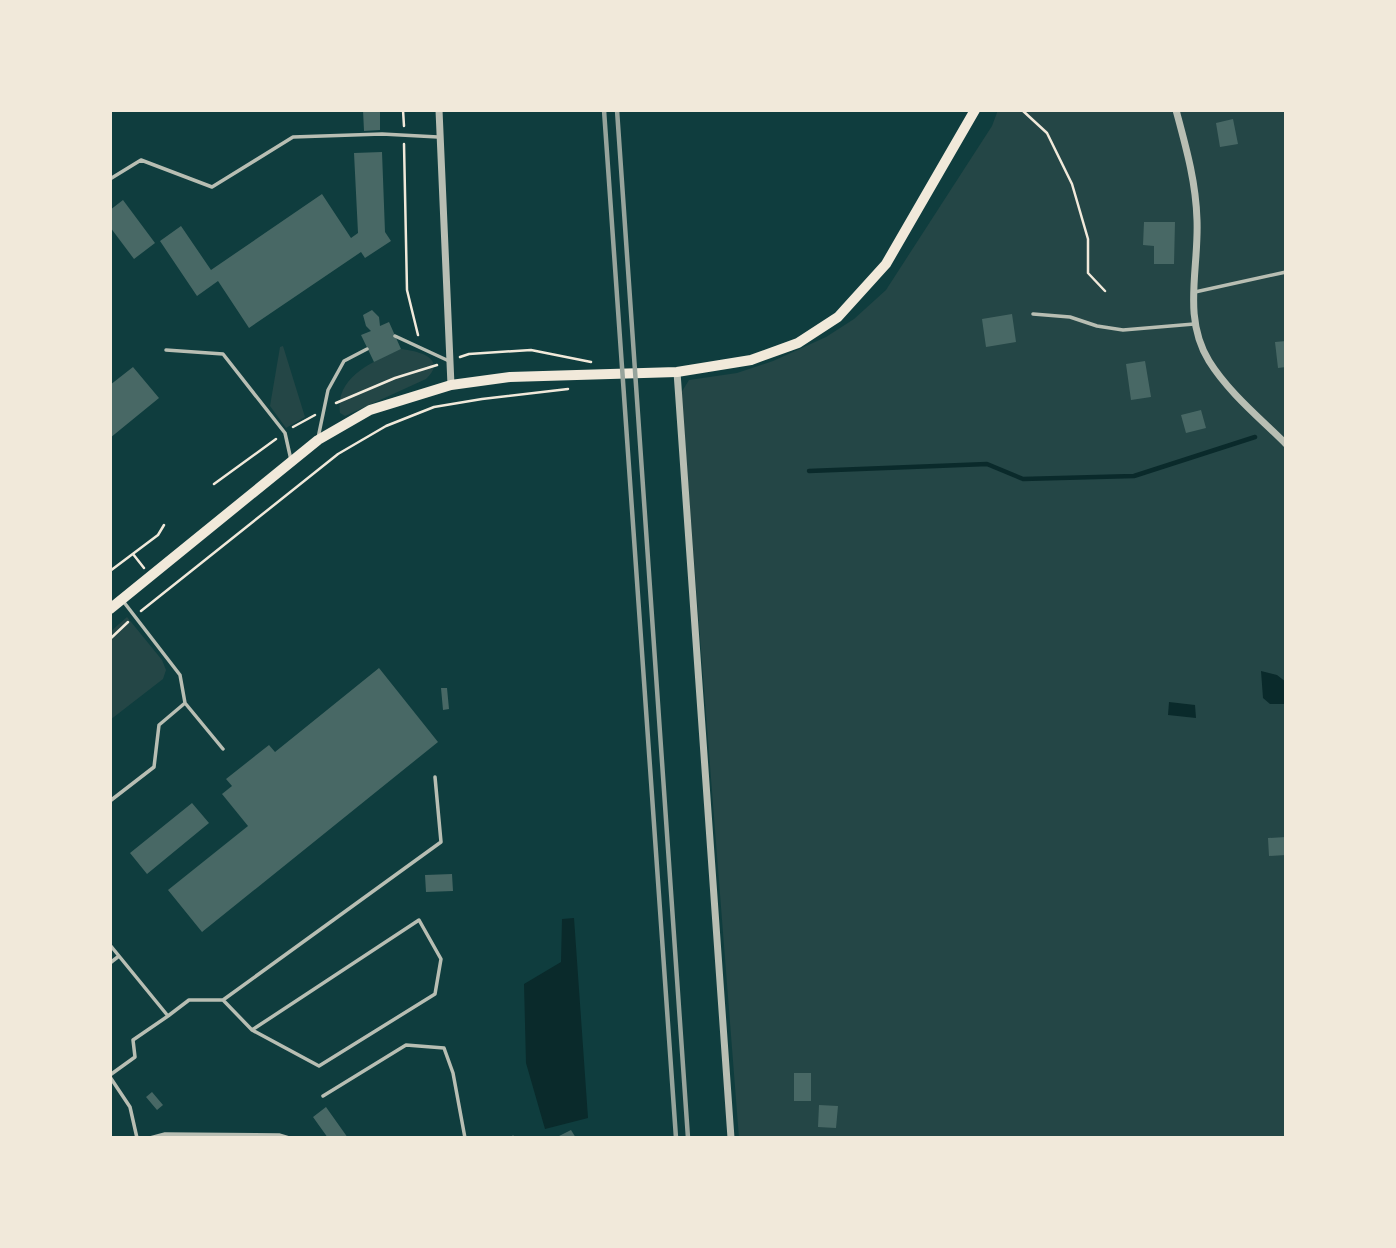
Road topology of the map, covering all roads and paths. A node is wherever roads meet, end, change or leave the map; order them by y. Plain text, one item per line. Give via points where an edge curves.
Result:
1 (403, 110) edge
2 (439, 110) edge
3 (975, 110) edge
4 (1022, 110) edge
5 (1176, 110) edge
6 (404, 136) junction
7 (440, 137) junction
8 (110, 179) edge
9 (1286, 272) edge
10 (1105, 291) dead end
11 (1193, 293) junction
12 (1032, 314) dead end
13 (1194, 324) junction
14 (395, 336) dead end
15 (419, 345) junction
16 (368, 349) dead end
17 (166, 351) dead end
18 (469, 354) dead end
19 (449, 360) junction
20 (589, 361) dead end
21 (431, 368) dead end
22 (677, 372) junction
23 (583, 374) junction
24 (450, 385) junction
25 (340, 400) dead end
26 (311, 417) dead end
27 (292, 428) dead end
28 (278, 437) dead end
29 (318, 440) junction
30 (1286, 444) edge
31 (291, 462) junction
32 (214, 485) dead end
33 (164, 525) dead end
34 (110, 571) edge
35 (122, 600) junction
36 (110, 609) edge
37 (135, 615) junction
38 (110, 639) edge
39 (185, 702) junction
40 (223, 749) dead end
41 (435, 777) dead end
42 (110, 801) edge
43 (110, 945) edge
44 (119, 956) junction
45 (110, 963) edge
46 (223, 1000) junction
47 (168, 1016) junction
48 (252, 1030) junction
49 (110, 1076) edge
50 (323, 1096) dead end
51 (192, 1136) edge
52 (137, 1138) edge
53 (150, 1138) edge
54 (289, 1138) edge
55 (465, 1138) edge
56 (732, 1138) edge

1 - 6 path
2 - 7 street
3 - 22 main road via 886,264 838,317 798,343 751,360
4 - 10 path via 1047,133 1072,184 1088,239 1088,273
5 - 11 street via 1194,184 1198,253
6 - 7 lane
6 - 8 lane via 293,136 212,187 141,160
6 - 15 path via 407,290
7 - 19 street
9 - 11 lane
11 - 13 street
12 - 13 lane via 1070,317 1123,330
13 - 30 street via 1222,380
14 - 15 lane
15 - 19 lane
16 - 29 lane via 344,361 328,390
17 - 31 lane via 223,354 285,433
18 - 20 path via 531,350
19 - 24 street
21 - 25 path
22 - 23 main road
22 - 56 street
23 - 24 main road
23 - 37 path via 578,387 434,407 386,426 338,454
24 - 29 main road via 370,410
26 - 27 path
28 - 32 path
29 - 31 main road
31 - 35 main road
33 - 34 path via 158,535
35 - 36 main road
35 - 37 lane
37 - 38 path
37 - 39 lane via 180,675
39 - 40 lane
39 - 42 lane via 159,725 154,767
41 - 46 lane via 441,842
43 - 44 lane
44 - 45 lane
44 - 47 lane
46 - 47 lane via 189,1000
46 - 48 lane
47 - 49 lane via 133,1040 135,1057
48 - 48 lane via 318,1066 435,994 441,958 419,920
49 - 52 lane via 130,1107
50 - 55 lane via 406,1045 444,1048
51 - 53 lane
51 - 54 lane

